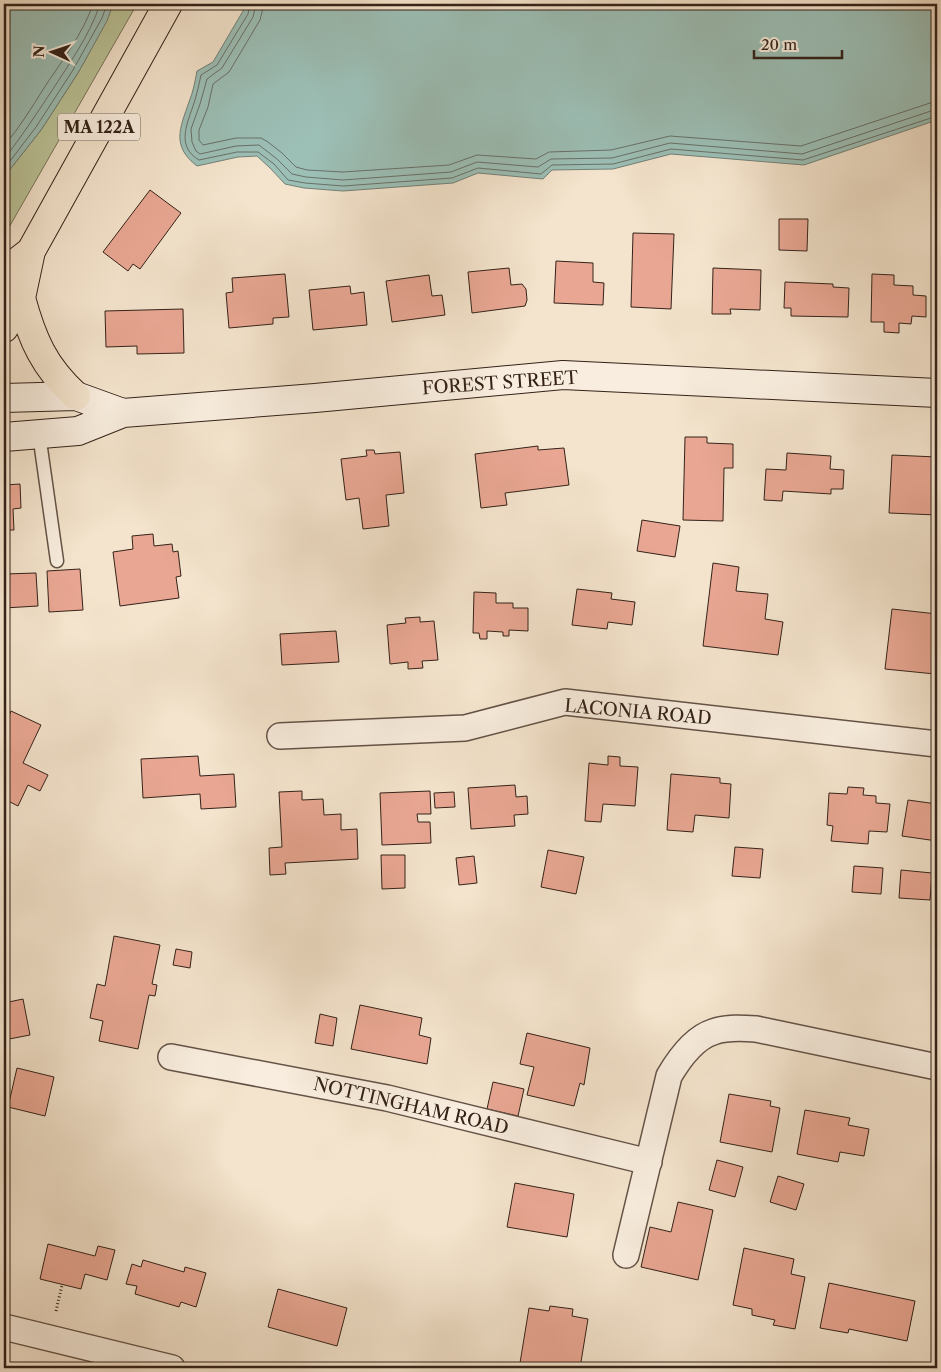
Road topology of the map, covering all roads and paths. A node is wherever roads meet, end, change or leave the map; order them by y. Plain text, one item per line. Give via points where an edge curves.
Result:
1 (168, 4) edge
2 (31, 250) junction
3 (4, 272) edge
4 (21, 298) junction
5 (4, 328) edge
6 (937, 393) edge
7 (76, 396) junction
8 (4, 398) edge
9 (123, 413) junction
10 (39, 434) junction
11 (4, 438) edge
12 (57, 561) dead end
13 (280, 736) dead end
14 (937, 744) edge
15 (171, 1057) dead end
16 (937, 1067) edge
17 (649, 1162) junction
18 (626, 1255) dead end
19 (4, 1327) edge
20 (172, 1368) edge

1 - 2 main road, MA 122A
2 - 3 main road, MA 122A
2 - 4 main road, MA 122A
4 - 5 main road, MA 122A
4 - 7 main road via 39,350 61,383
6 - 9 main road, FOREST STREET via 563,375
7 - 8 main road, FOREST STREET
7 - 9 main road, FOREST STREET
9 - 10 main road, FOREST STREET via 78,431
10 - 11 main road, FOREST STREET
10 - 12 lane
13 - 14 street, LACONIA ROAD via 465,728 565,702
15 - 17 street, NOTTINGHAM ROAD via 387,1098
16 - 17 street via 756,1029 712,1032 686,1052 669,1076
17 - 18 street
19 - 20 street

